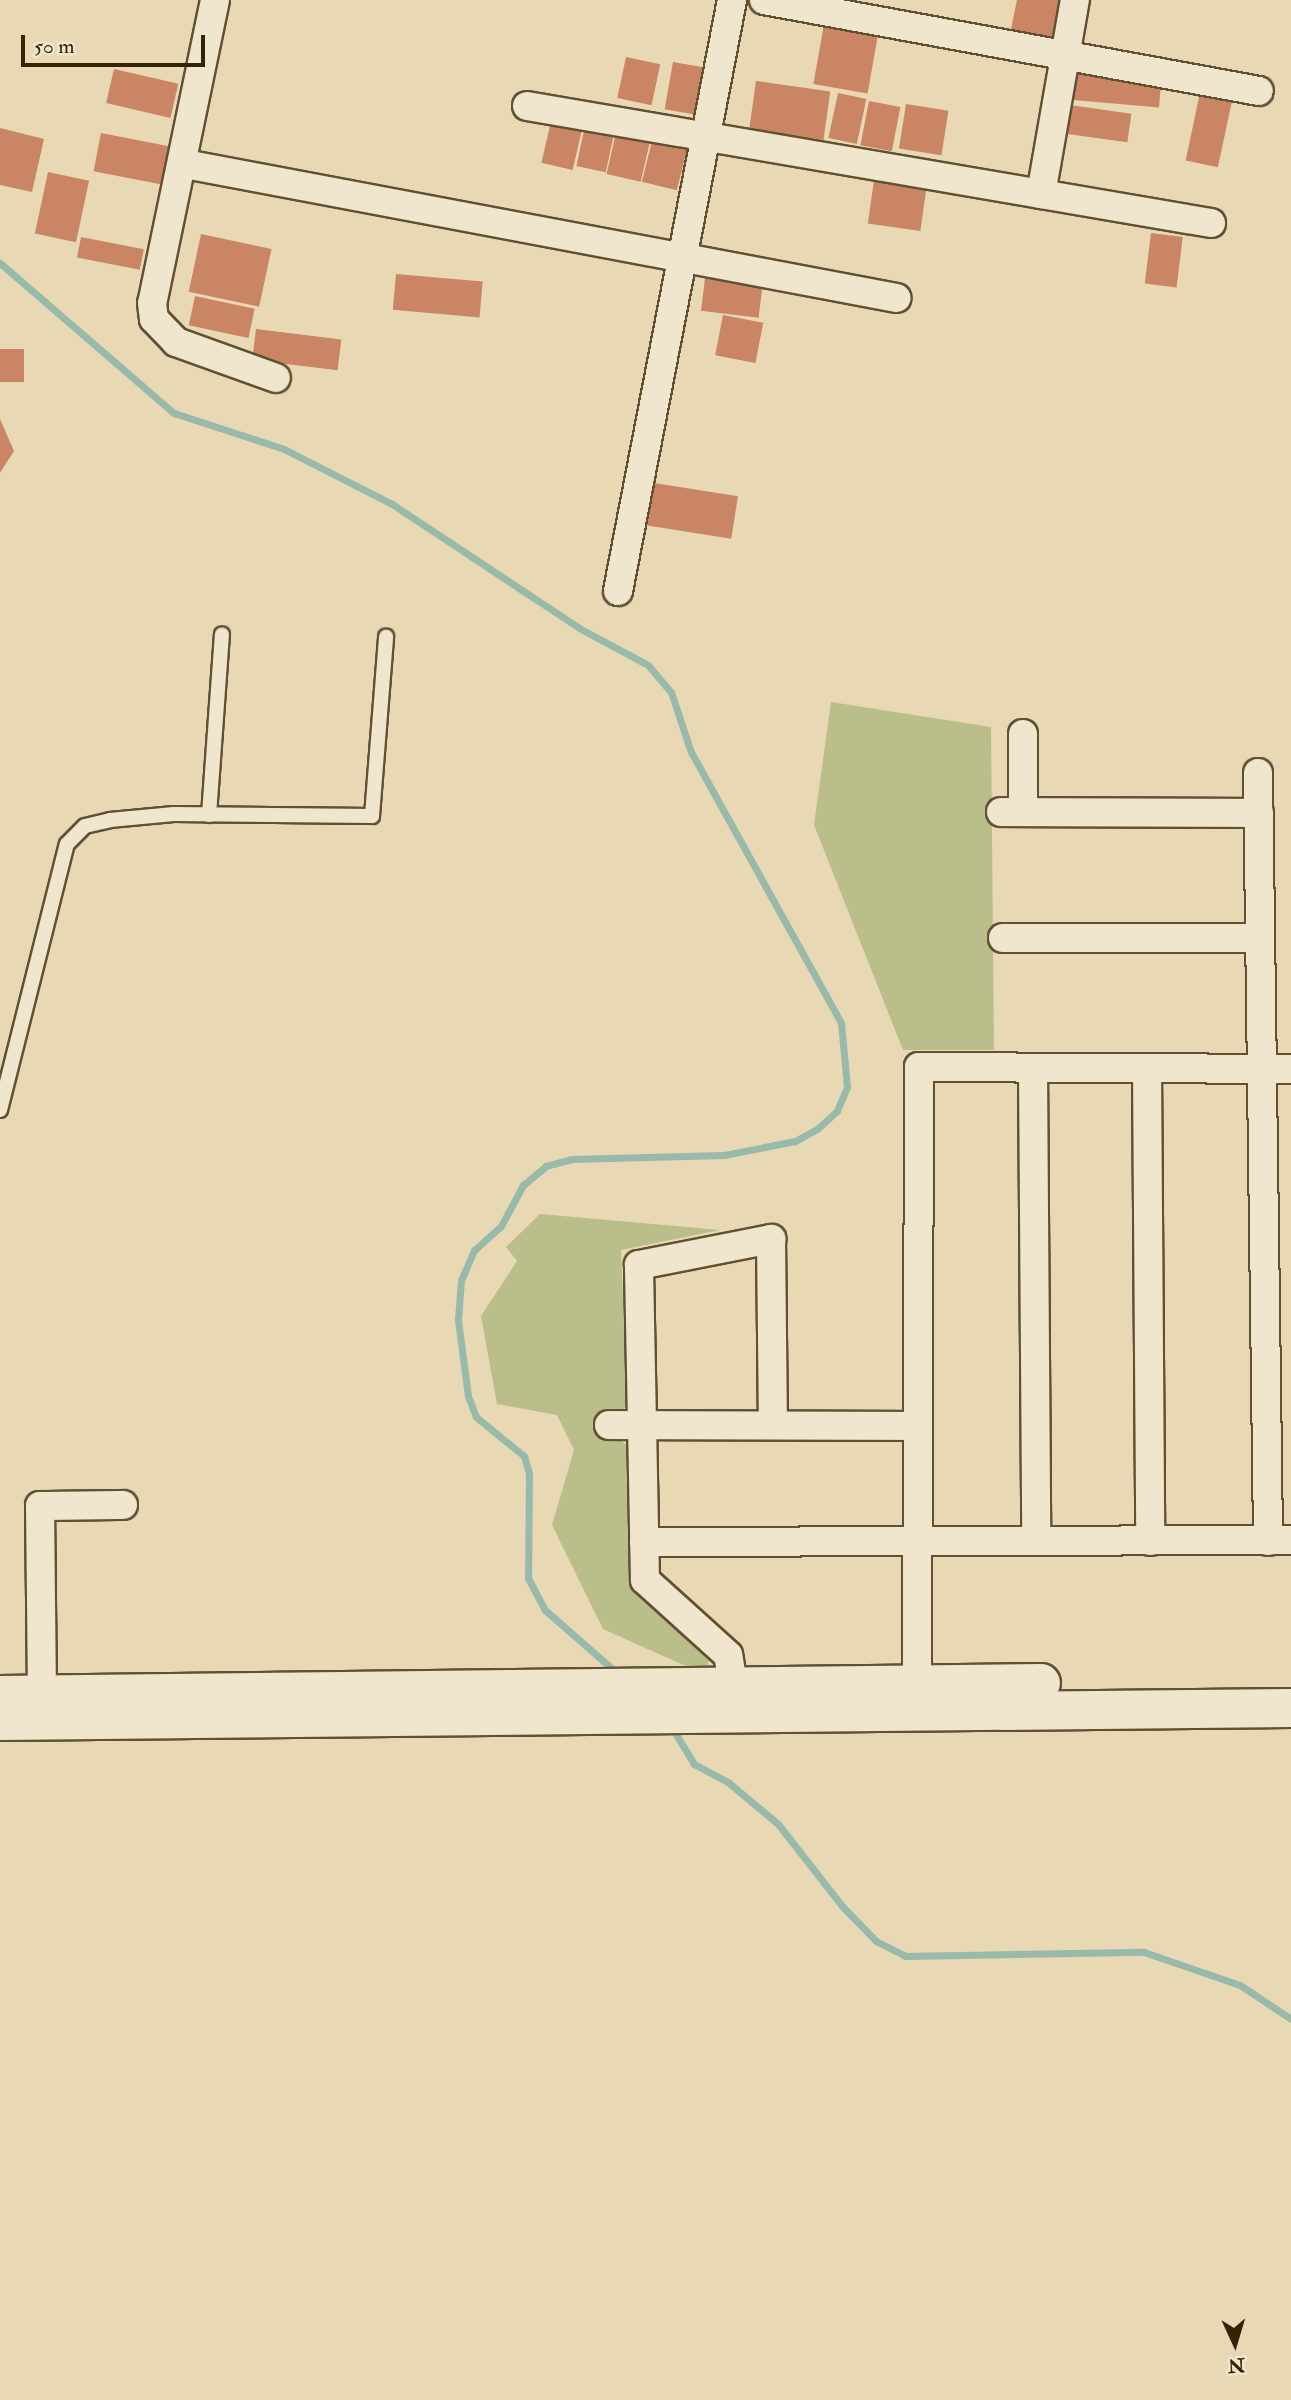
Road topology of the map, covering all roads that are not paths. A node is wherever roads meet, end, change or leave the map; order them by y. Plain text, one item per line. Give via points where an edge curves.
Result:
1 (215, 0) edge
2 (732, 0) edge
3 (764, 0) edge
4 (1075, 0) edge
5 (1065, 55) junction
6 (1259, 91) dead end
7 (527, 106) dead end
8 (704, 138) junction
9 (185, 164) junction
10 (1041, 194) junction
11 (1211, 223) dead end
12 (685, 259) junction
13 (897, 298) dead end
14 (276, 378) dead end
15 (618, 591) dead end
16 (222, 634) dead end
17 (386, 637) dead end
18 (1023, 734) dead end
19 (1258, 774) dead end
20 (1259, 813) junction
21 (209, 815) junction
22 (1003, 938) dead end
23 (1260, 938) junction
24 (1033, 1068) junction
25 (1147, 1068) junction
26 (1262, 1069) junction
27 (1291, 1069) edge
28 (0, 1110) edge
29 (609, 1425) dead end
30 (642, 1425) junction
31 (773, 1425) junction
32 (917, 1426) junction
33 (123, 1505) dead end
34 (916, 1541) junction
35 (1036, 1541) junction
36 (1150, 1541) junction
37 (1279, 1541) edge
38 (644, 1542) junction
39 (1291, 1682) edge
40 (917, 1684) junction
41 (42, 1694) junction
42 (718, 1694) junction
43 (0, 1695) edge
44 (608, 1700) junction
45 (1291, 1708) edge
46 (0, 1721) edge

1 - 9 street
2 - 8 street
3 - 5 street
4 - 5 street
5 - 6 street
5 - 10 street
7 - 8 street
8 - 10 street
8 - 12 street
9 - 12 street
9 - 14 street via 152,303 154,319 176,342
10 - 11 street
12 - 13 street
12 - 15 street
16 - 21 lane
17 - 21 lane via 372,816
18 - 20 street via 1012,812
19 - 20 street
20 - 23 street
21 - 28 lane via 110,820 85,826 68,844
22 - 23 street
23 - 26 street
24 - 25 street
24 - 32 street via 919,1067
24 - 35 street
25 - 26 street
25 - 36 street
26 - 27 street
26 - 37 street
29 - 30 street
30 - 31 street
30 - 31 street via 639,1265 771,1238
30 - 38 street
31 - 32 street
32 - 34 street
33 - 41 street via 40,1506
34 - 35 street
34 - 38 street
34 - 40 street
35 - 36 street
36 - 37 street
38 - 42 street via 645,1580 728,1655
39 - 40 street
40 - 42 street
41 - 43 street
41 - 44 street
42 - 44 street
42 - 45 street
44 - 46 street

